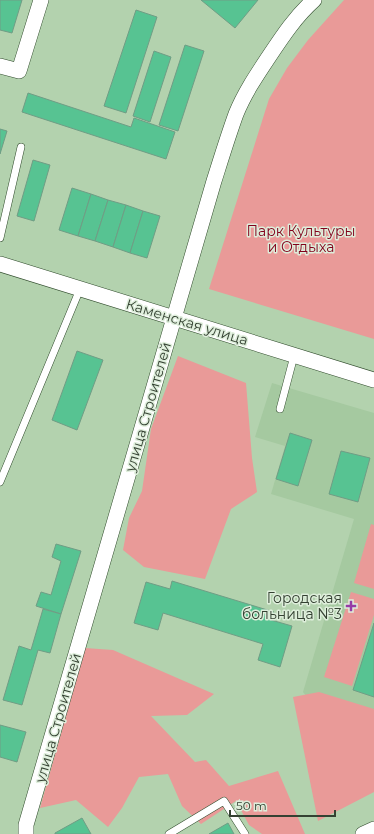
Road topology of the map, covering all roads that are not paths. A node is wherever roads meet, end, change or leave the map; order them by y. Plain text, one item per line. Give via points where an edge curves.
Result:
1 (41, 0) edge
2 (314, 0) edge
3 (0, 66) edge
4 (21, 147) dead end
5 (0, 238) edge
6 (0, 264) edge
7 (80, 289) junction
8 (174, 318) junction
9 (294, 356) junction
10 (374, 380) edge
11 (280, 408) dead end
12 (0, 482) edge
13 (374, 829) edge
14 (26, 834) edge
15 (169, 834) edge
16 (244, 834) edge
17 (364, 834) edge

1 - 3 street via 19,71
2 - 8 street, улица Строителей via 304,9 270,54 250,84 236,113
4 - 5 lane
6 - 7 street, Каменская улица
7 - 8 street, Каменская улица
7 - 12 lane
8 - 9 street, Каменская улица
8 - 14 street, улица Строителей via 26,825
9 - 10 street, Каменская улица
9 - 11 lane
13 - 17 street
15 - 16 lane via 224,801

